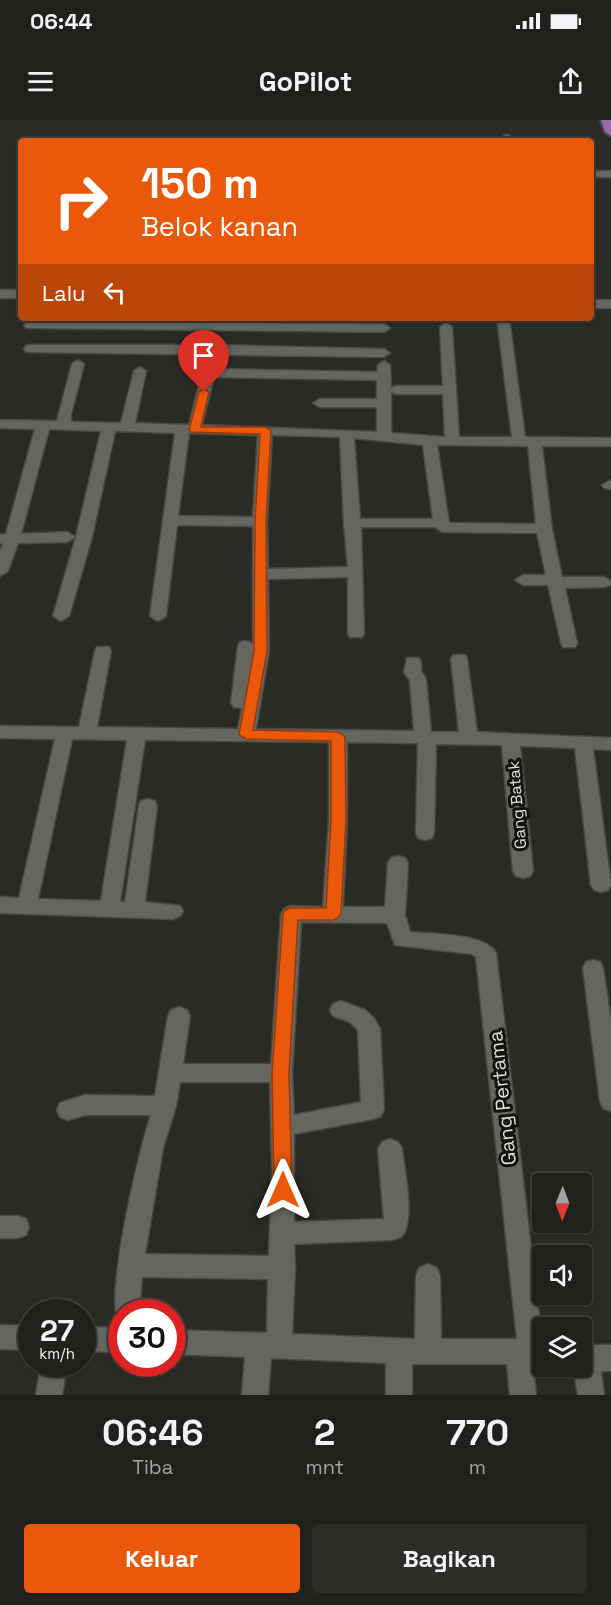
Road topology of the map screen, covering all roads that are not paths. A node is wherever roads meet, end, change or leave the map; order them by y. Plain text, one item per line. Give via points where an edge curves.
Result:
1 (607, 120) edge
2 (611, 132) edge
3 (594, 174) edge
4 (611, 174) edge
5 (0, 294) edge
6 (18, 294) edge
7 (594, 304) edge
8 (611, 304) edge
9 (503, 321) edge
10 (94, 322) edge
11 (386, 323) edge
12 (30, 325) dead end
13 (217, 326) junction
14 (446, 327) dead end
15 (30, 349) dead end
16 (211, 349) junction
17 (89, 350) junction
18 (384, 353) junction
19 (78, 364) dead end
20 (140, 371) dead end
21 (209, 373) junction
22 (384, 376) junction
23 (396, 390) dead end
24 (450, 390) junction
25 (320, 403) dead end
26 (384, 403) junction
27 (0, 424) edge
28 (43, 425) junction
29 (64, 426) junction
30 (109, 428) junction
31 (127, 428) junction
32 (188, 430) junction
33 (265, 430) junction
34 (347, 433) junction
35 (384, 435) junction
36 (429, 441) junction
37 (452, 441) junction
38 (526, 441) junction
39 (611, 442) edge
40 (171, 520) junction
41 (261, 522) junction
42 (351, 523) junction
43 (445, 526) junction
44 (544, 529) junction
45 (67, 537) dead end
46 (6, 539) edge
47 (0, 571) edge
48 (356, 572) junction
49 (261, 574) junction
50 (523, 580) dead end
51 (557, 581) junction
52 (604, 582) dead end
53 (61, 616) dead end
54 (158, 616) dead end
55 (356, 633) dead end
56 (569, 643) dead end
57 (246, 646) dead end
58 (102, 651) dead end
59 (459, 659) dead end
60 (412, 662) dead end
61 (0, 732) edge
62 (65, 732) junction
63 (87, 732) junction
64 (137, 733) junction
65 (241, 735) junction
66 (338, 737) junction
67 (425, 738) junction
68 (469, 738) junction
69 (510, 740) junction
70 (583, 743) junction
71 (611, 744) edge
72 (148, 806) dead end
73 (425, 832) dead end
74 (398, 863) dead end
75 (523, 871) dead end
76 (601, 885) dead end
77 (0, 905) edge
78 (27, 905) junction
79 (109, 910) junction
80 (134, 910) junction
81 (173, 911) dead end
82 (333, 914) junction
83 (395, 915) junction
84 (593, 968) dead end
85 (341, 1010) dead end
86 (179, 1016) dead end
87 (171, 1073) junction
88 (281, 1073) junction
89 (611, 1101) edge
90 (165, 1106) junction
91 (68, 1110) dead end
92 (282, 1127) junction
93 (390, 1149) dead end
94 (282, 1233) junction
95 (131, 1265) junction
96 (283, 1268) junction
97 (428, 1276) dead end
98 (128, 1299) edge
99 (0, 1337) edge
100 (18, 1338) edge
101 (186, 1342) edge
102 (269, 1345) junction
103 (399, 1351) junction
104 (428, 1351) junction
105 (531, 1354) edge
106 (593, 1358) edge
107 (52, 1377) edge
108 (49, 1395) edge
109 (255, 1395) edge
110 (399, 1395) edge
111 (523, 1395) edge
112 (591, 1395) edge

1 - 2 main road
3 - 4 street
5 - 6 street
7 - 8 street
9 - 38 street
10 - 12 street
10 - 13 street
10 - 17 street
11 - 13 street
11 - 18 street
13 - 16 street
14 - 24 street
15 - 17 street
16 - 17 street
16 - 18 street
16 - 21 street
18 - 22 street
19 - 29 street
20 - 31 street
21 - 22 street
21 - 32 street
22 - 26 street
23 - 24 street
24 - 37 street
25 - 26 street
26 - 35 street
27 - 28 street
28 - 29 street
28 - 46 street
29 - 30 street
30 - 31 street
30 - 53 street
31 - 32 street
32 - 33 street
32 - 40 street
33 - 34 street
33 - 41 street
34 - 35 street
34 - 42 street
35 - 36 street
36 - 37 street
36 - 43 street
37 - 38 street
38 - 39 street
38 - 44 street
40 - 41 street
40 - 54 street
41 - 49 street
42 - 43 street
42 - 48 street
43 - 44 street
44 - 51 street
45 - 46 street
46 - 47 street
48 - 49 street
48 - 55 street
49 - 65 street via 261,651
50 - 51 street
51 - 52 street
51 - 56 street
57 - 65 street
58 - 63 street
59 - 68 street
60 - 67 street via 412,672 418,679
61 - 62 street
62 - 63 street
62 - 78 street
63 - 64 street
64 - 65 street
64 - 79 street
65 - 66 street
66 - 67 street
66 - 82 street
67 - 68 street
67 - 73 street
68 - 69 street
69 - 70 street
69 - 75 street, Gang Batak
70 - 71 street
70 - 76 street
72 - 80 street
74 - 83 street
77 - 78 street
78 - 79 street
79 - 80 street
80 - 81 street
82 - 83 street
82 - 88 street via 291,914
83 - 105 street, Gang Pertama via 402,939 476,947 486,953
84 - 89 street
85 - 92 street via 360,1015 369,1029 373,1109
86 - 87 street
87 - 88 street
87 - 90 street
88 - 92 street
90 - 91 street via 85,1105
90 - 95 street via 151,1148
92 - 94 street
93 - 94 street via 397,1212 392,1229
94 - 96 street
95 - 96 street
95 - 98 street
96 - 102 street
97 - 104 street
99 - 100 street
101 - 102 street
102 - 103 street
102 - 109 street
103 - 104 street
103 - 110 street
104 - 105 street
105 - 111 street
106 - 112 street
107 - 108 street

